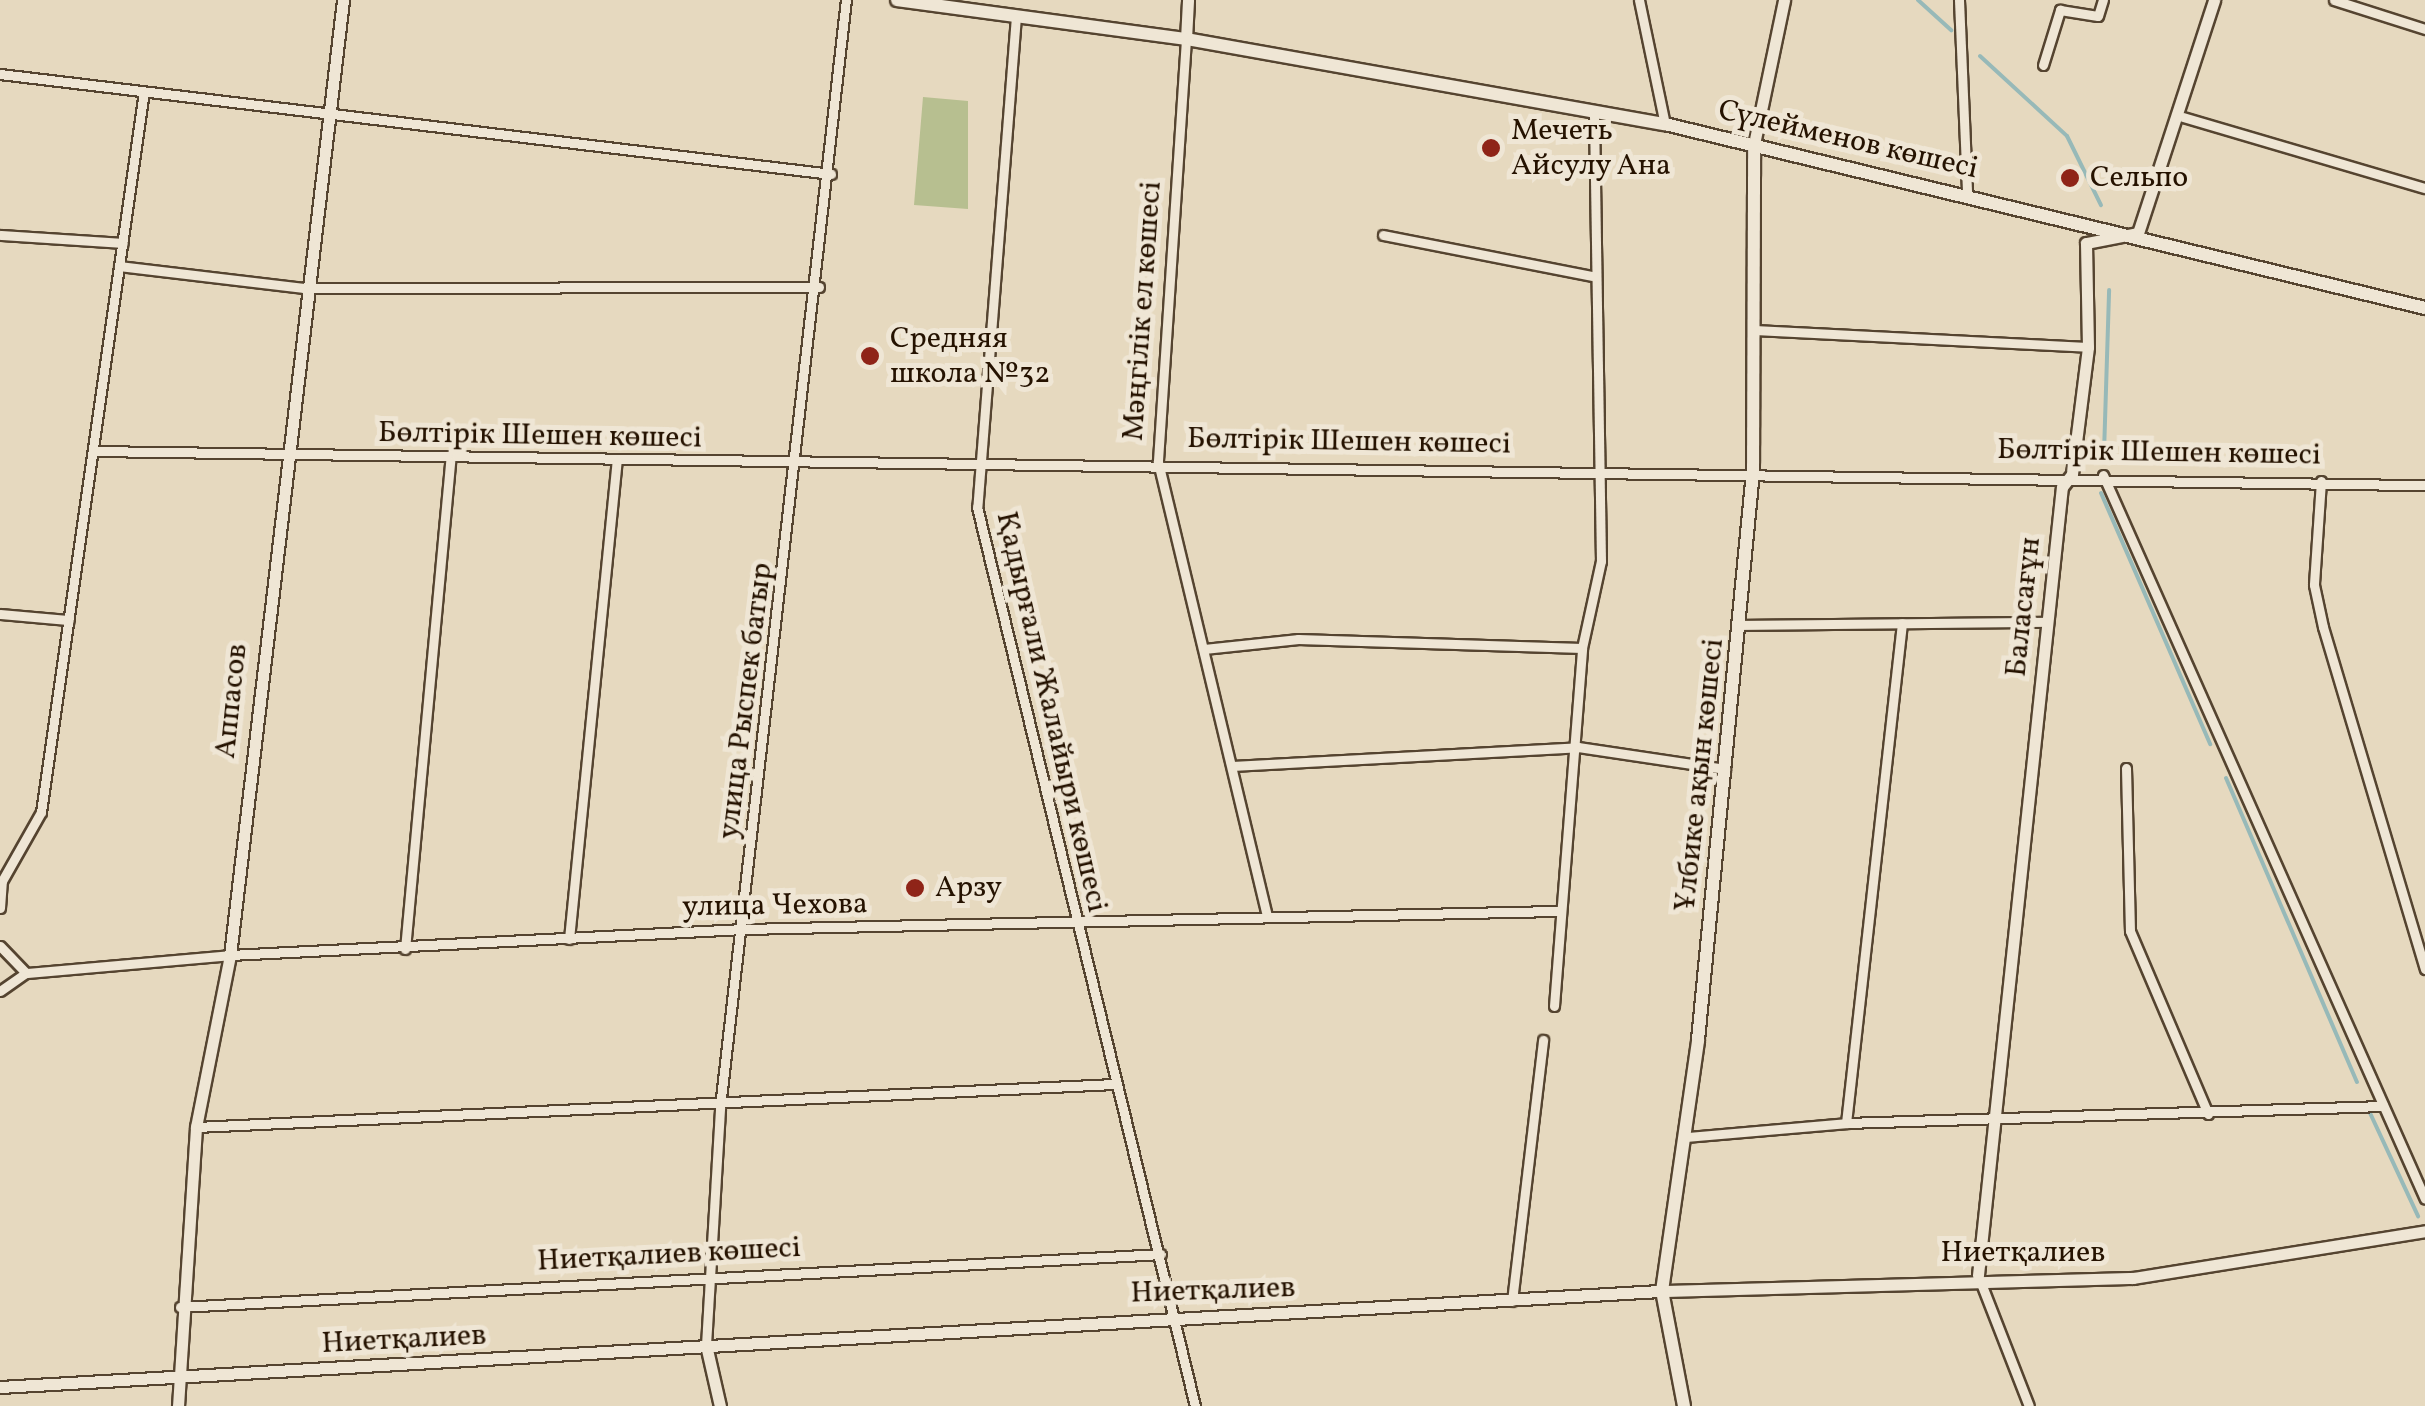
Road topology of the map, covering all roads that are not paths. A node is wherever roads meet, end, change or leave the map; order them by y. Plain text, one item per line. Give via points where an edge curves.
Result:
1 (343, 0) edge
2 (846, 0) edge
3 (897, 0) edge
4 (1188, 0) edge
5 (1639, 0) edge
6 (1784, 0) edge
7 (1959, 0) edge
8 (2104, 0) edge
9 (2214, 0) edge
10 (2338, 1) edge
11 (1016, 16) junction
12 (2425, 29) edge
13 (1186, 39) junction
14 (2043, 65) dead end
15 (0, 74) edge
16 (144, 91) junction
17 (1594, 111) junction
18 (330, 112) junction
19 (2183, 116) junction
20 (1664, 124) junction
21 (1754, 144) junction
22 (831, 174) junction
23 (2425, 188) edge
24 (1967, 193) junction
25 (2138, 233) junction
26 (0, 235) edge
27 (1382, 235) dead end
28 (122, 243) junction
29 (119, 266) junction
30 (1592, 276) junction
31 (819, 287) junction
32 (304, 288) junction
33 (2425, 308) edge
34 (1754, 330) junction
35 (2088, 347) junction
36 (93, 451) junction
37 (283, 457) junction
38 (617, 460) junction
39 (450, 461) junction
40 (1158, 462) junction
41 (800, 466) junction
42 (977, 466) junction
43 (1753, 472) junction
44 (2072, 474) junction
45 (1600, 475) junction
46 (2103, 475) junction
47 (2321, 481) junction
48 (2425, 485) edge
49 (0, 614) edge
50 (69, 620) junction
51 (2048, 622) junction
52 (1902, 623) junction
53 (1740, 625) junction
54 (1204, 648) junction
55 (1582, 648) junction
56 (1578, 748) junction
57 (1232, 766) junction
58 (1726, 768) junction
59 (2126, 768) dead end
60 (1, 880) edge
61 (0, 908) edge
62 (1559, 910) junction
63 (1266, 913) junction
64 (1074, 924) junction
65 (744, 929) junction
66 (569, 939) junction
67 (0, 946) edge
68 (405, 949) junction
69 (230, 954) junction
70 (2425, 968) edge
71 (26, 972) junction
72 (0, 991) edge
73 (1554, 1006) dead end
74 (1543, 1040) dead end
75 (1116, 1084) junction
76 (2383, 1106) junction
77 (720, 1108) junction
78 (2208, 1114) junction
79 (1992, 1122) junction
80 (1846, 1123) junction
81 (196, 1127) junction
82 (1687, 1137) junction
83 (2425, 1198) edge
84 (2425, 1232) edge
85 (1161, 1254) junction
86 (1978, 1275) junction
87 (710, 1278) junction
88 (1662, 1290) junction
89 (1512, 1301) junction
90 (180, 1307) junction
91 (1176, 1316) junction
92 (706, 1344) junction
93 (182, 1372) junction
94 (0, 1387) edge
95 (178, 1406) edge
96 (720, 1406) edge
97 (1194, 1406) edge
98 (1684, 1406) edge
99 (2030, 1406) edge

1 - 18 street, Аппасов
2 - 22 street, улица Рыспек батыр
3 - 11 main road, Сүлейменов көшесі
4 - 13 street, Мәңгілік ел көшесі
5 - 20 street
6 - 21 street
7 - 24 street
8 - 14 street via 2098,16 2060,10
9 - 19 street
10 - 12 street
11 - 13 main road, Сүлейменов көшесі
11 - 42 street, Қадырғали Жалайыри көшесі
13 - 17 main road, Сүлейменов көшесі
13 - 40 street, Мәңгілік ел көшесі
15 - 16 street
16 - 18 street
16 - 28 street
17 - 20 main road, Сүлейменов көшесі
17 - 30 street
18 - 22 street
18 - 32 street, Аппасов
19 - 23 street
19 - 25 street
20 - 21 main road, Сүлейменов көшесі
21 - 24 main road, Сүлейменов көшесі
21 - 34 main road, Ұлбике ақын көшесі
22 - 31 street, улица Рыспек батыр
24 - 25 main road, Сүлейменов көшесі
25 - 33 main road, Сүлейменов көшесі
25 - 35 street, Баласағұн via 2086,243
26 - 28 street
27 - 30 street
28 - 29 street
29 - 32 street
29 - 36 street
30 - 45 street
31 - 32 street
31 - 41 street, улица Рыспек батыр
32 - 37 street, Аппасов
34 - 35 street
34 - 43 main road, Ұлбике ақын көшесі
35 - 44 street, Баласағұн
36 - 37 street, Бөлтірік Шешен көшесі
36 - 50 street
37 - 39 street, Бөлтірік Шешен көшесі
37 - 69 street, Аппасов
38 - 39 street, Бөлтірік Шешен көшесі
38 - 41 street, Бөлтірік Шешен көшесі
38 - 66 street
39 - 68 street
40 - 42 street, Бөлтірік Шешен көшесі
40 - 45 street, Бөлтірік Шешен көшесі
40 - 54 street, Мәңгілік ел көшесі
41 - 42 street, Бөлтірік Шешен көшесі
41 - 65 street, улица Рыспек батыр
42 - 64 street, Қадырғали Жалайыри көшесі via 977,507
43 - 44 street, Бөлтірік Шешен көшесі
43 - 45 street, Бөлтірік Шешен көшесі
43 - 53 main road, Ұлбике ақын көшесі
44 - 46 street, Бөлтірік Шешен көшесі
44 - 51 street, Баласағұн via 2062,487
45 - 55 street via 1601,561
46 - 47 street, Бөлтірік Шешен көшесі
46 - 76 street
47 - 48 street, Бөлтірік Шешен көшесі
47 - 70 street via 2314,585 2322,627
49 - 50 street
50 - 60 street via 41,812
51 - 52 street
51 - 79 street, Баласағұн
52 - 53 street
52 - 80 street
53 - 58 main road, Ұлбике ақын көшесі
54 - 55 street via 1298,639
54 - 57 street, Мәңгілік ел көшесі
55 - 56 street
56 - 57 street
56 - 58 street
56 - 62 street
57 - 63 street, Мәңгілік ел көшесі
58 - 82 main road, Ұлбике ақын көшесі
59 - 78 street via 2130,931
60 - 61 street
62 - 63 street, улица Чехова
62 - 73 street
63 - 64 street, улица Чехова
64 - 65 street, улица Чехова
64 - 75 street, Қадырғали Жалайыри көшесі
65 - 66 street, улица Чехова
65 - 77 street, улица Рыспек батыр
66 - 68 street, улица Чехова
67 - 71 street
68 - 69 street, улица Чехова
69 - 71 street, улица Чехова
69 - 81 street, Аппасов
71 - 72 street
74 - 89 street
75 - 77 street
75 - 85 street, Қадырғали Жалайыри көшесі
76 - 78 street
76 - 83 street
77 - 81 street
77 - 87 street, улица Рыспек батыр
78 - 79 street
79 - 80 street
79 - 86 street, Баласағұн
80 - 82 street
81 - 90 street, Аппасов
82 - 88 main road, Ұлбике ақын көшесі
84 - 86 street, Ниетқалиев via 2178,1274
85 - 87 street, Ниетқалиев көшесі
85 - 91 street, Қадырғали Жалайыри көшесі
86 - 88 street, Ниетқалиев
86 - 99 street
87 - 90 street, Ниетқалиев көшесі
87 - 92 street, улица Рыспек батыр
88 - 89 street, Ниетқалиев
88 - 98 main road, Ұлбике ақын көшесі
89 - 91 street, Ниетқалиев
90 - 93 street, Аппасов
91 - 92 street, Ниетқалиев
91 - 97 street, Қадырғали Жалайыри көшесі
92 - 93 street, Ниетқалиев
92 - 96 street, улица Рыспек батыр
93 - 94 street, Ниетқалиев
93 - 95 street, Аппасов

